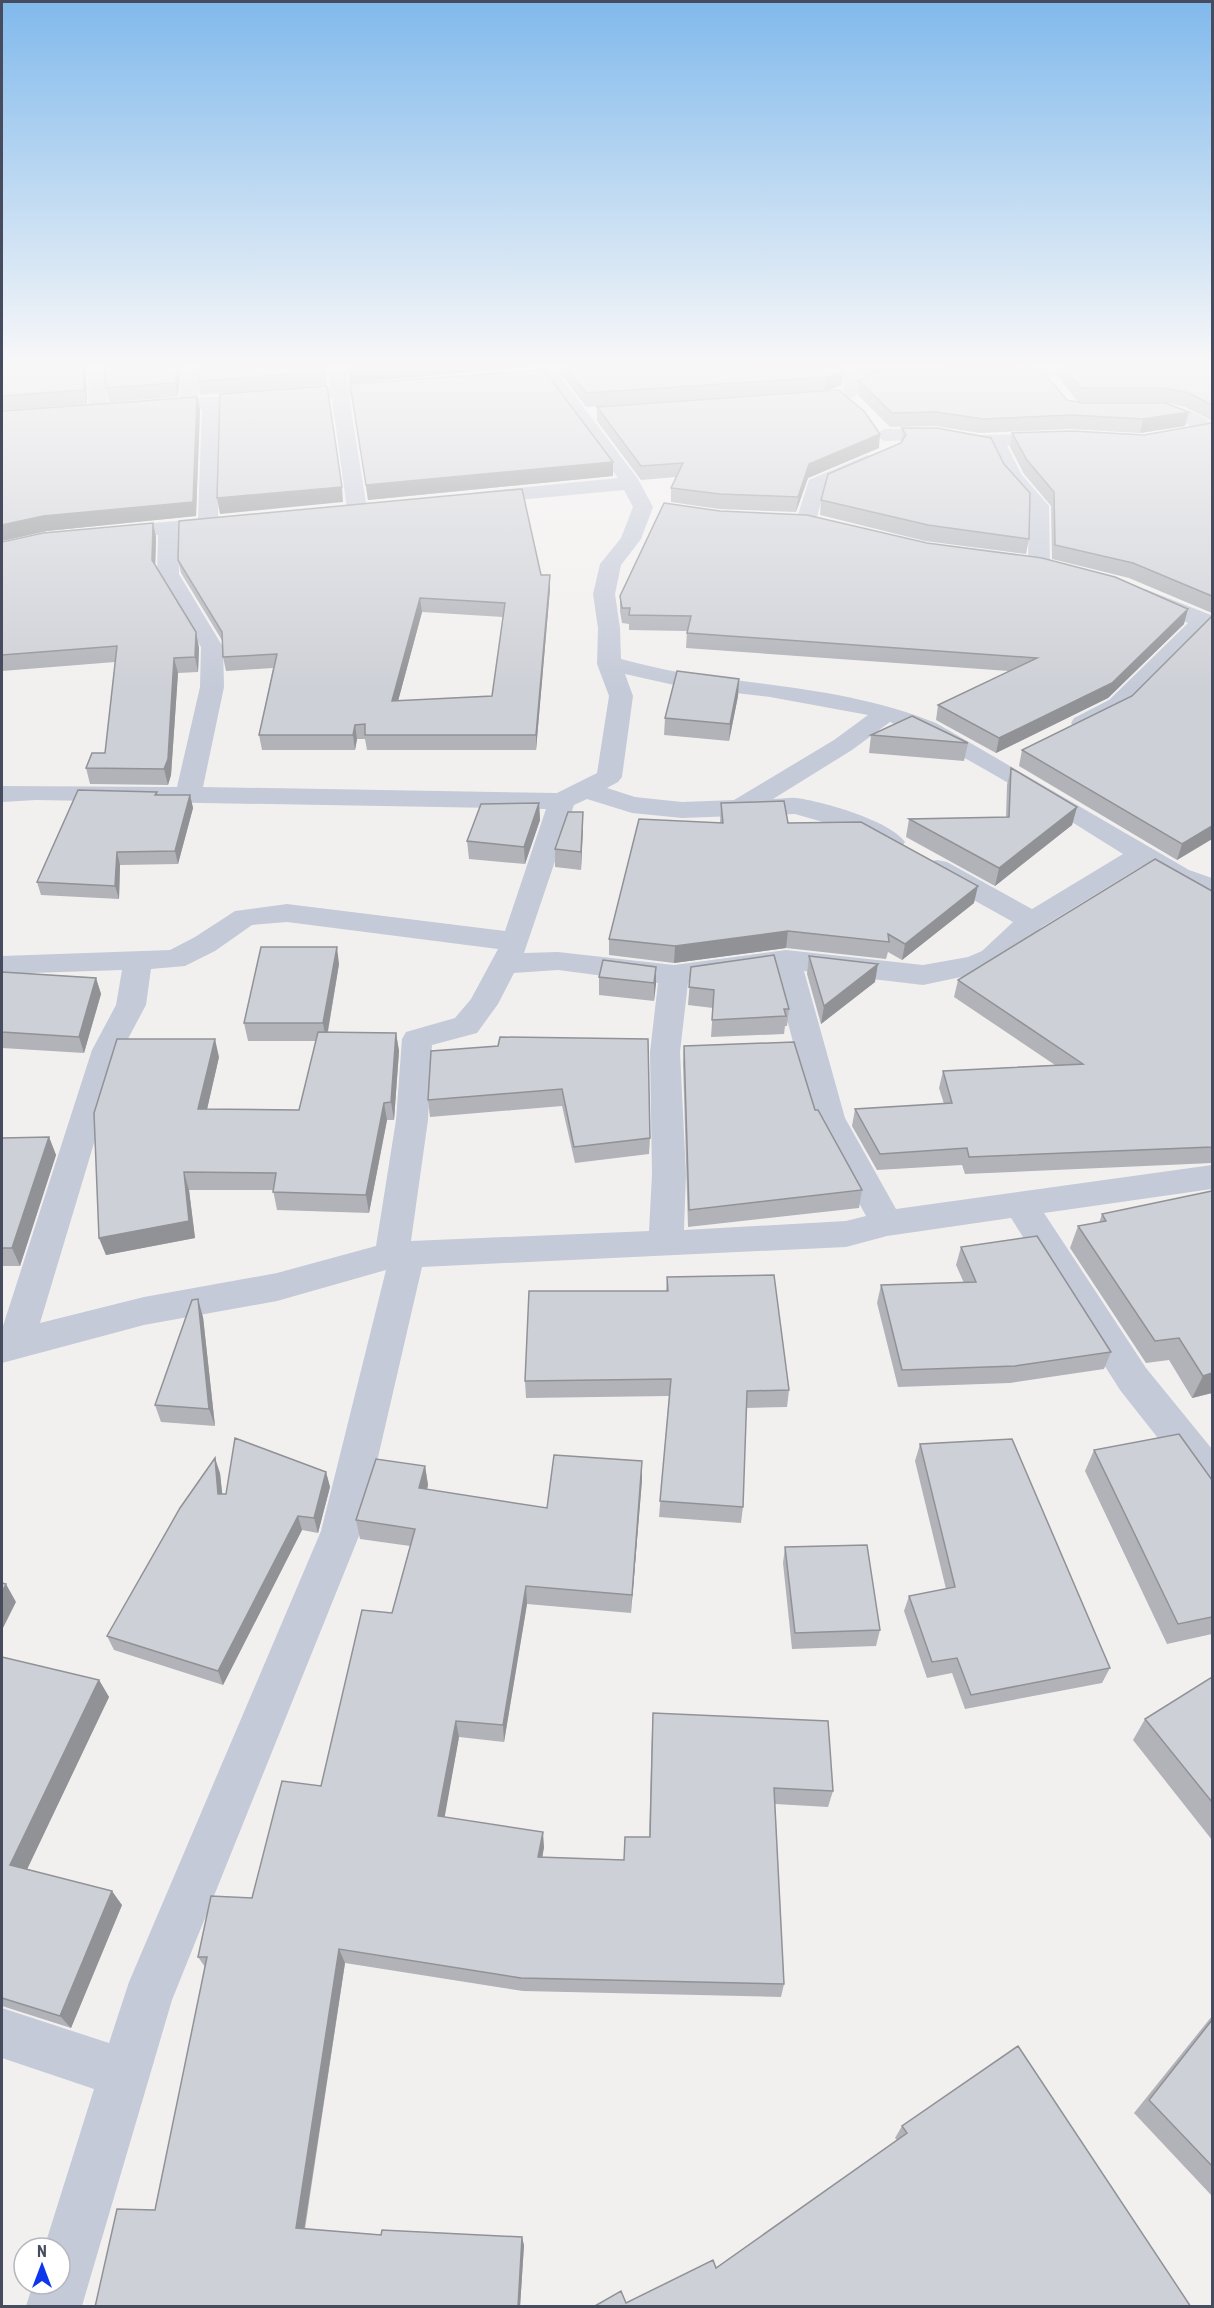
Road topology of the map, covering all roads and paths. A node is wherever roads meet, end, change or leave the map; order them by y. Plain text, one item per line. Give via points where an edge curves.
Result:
1 (209, 475) edge
2 (359, 475) edge
3 (625, 475) edge
4 (838, 475) edge
5 (1012, 475) edge
6 (631, 483) junction
7 (454, 500) edge
8 (643, 507) junction
9 (665, 510) edge
10 (334, 512) edge
11 (783, 519) edge
12 (242, 521) edge
13 (208, 524) junction
14 (169, 528) junction
15 (87, 535) edge
16 (1016, 561) edge
17 (1039, 565) junction
18 (1062, 570) edge
19 (1130, 589) edge
20 (1208, 622) edge
21 (609, 664) junction
22 (662, 676) junction
23 (621, 696) junction
24 (888, 712) junction
25 (1067, 730) edge
26 (2, 794) edge
27 (188, 795) junction
28 (574, 795) junction
29 (739, 809) junction
30 (1141, 855) junction
31 (1212, 887) edge
32 (1032, 921) junction
33 (509, 953) junction
34 (786, 959) junction
35 (138, 962) junction
36 (2, 965) edge
37 (674, 975) junction
38 (810, 1046) junction
39 (777, 1047) edge
40 (699, 1050) edge
41 (665, 1052) junction
42 (1212, 1177) edge
43 (1020, 1204) junction
44 (887, 1223) junction
45 (666, 1244) junction
46 (399, 1255) junction
47 (8, 1346) edge
48 (1212, 1477) edge
49 (2, 2033) edge
50 (125, 2074) junction
51 (54, 2307) edge

1 - 13 street
2 - 10 street via 367,508
3 - 6 street
4 - 11 street via 816,484 816,523
5 - 17 street via 1039,506
6 - 7 street
6 - 8 street
8 - 9 street
8 - 21 street via 631,539 611,564 604,594
12 - 13 street
13 - 14 street
14 - 15 street
14 - 27 street via 168,574 212,647 212,687
16 - 17 street
17 - 18 street
19 - 20 street
20 - 25 street via 1118,705
21 - 22 street
21 - 23 street
22 - 23 street
22 - 24 street via 770,690
23 - 28 street via 609,777
24 - 29 street via 843,745
24 - 30 street via 1005,761
26 - 27 street
27 - 28 street
28 - 29 street via 633,806
28 - 33 street
29 - 32 street via 796,806 856,823
30 - 31 street via 1179,876
30 - 32 street
32 - 34 street via 992,958 923,975
33 - 35 street via 287,913 246,917 175,959
33 - 37 street
33 - 46 street via 483,1004 466,1026 417,1039
34 - 37 street
34 - 38 street
35 - 36 street
35 - 47 street via 131,1005 107,1050
37 - 41 street
38 - 39 street
38 - 44 street via 829,1118
40 - 41 street
41 - 45 street via 669,1174
42 - 43 street
43 - 44 street
43 - 48 street via 1133,1379
44 - 45 street via 846,1234
45 - 46 street
46 - 47 street via 277,1287 144,1311
46 - 50 street via 341,1531 147,2000
49 - 50 street
50 - 51 street

